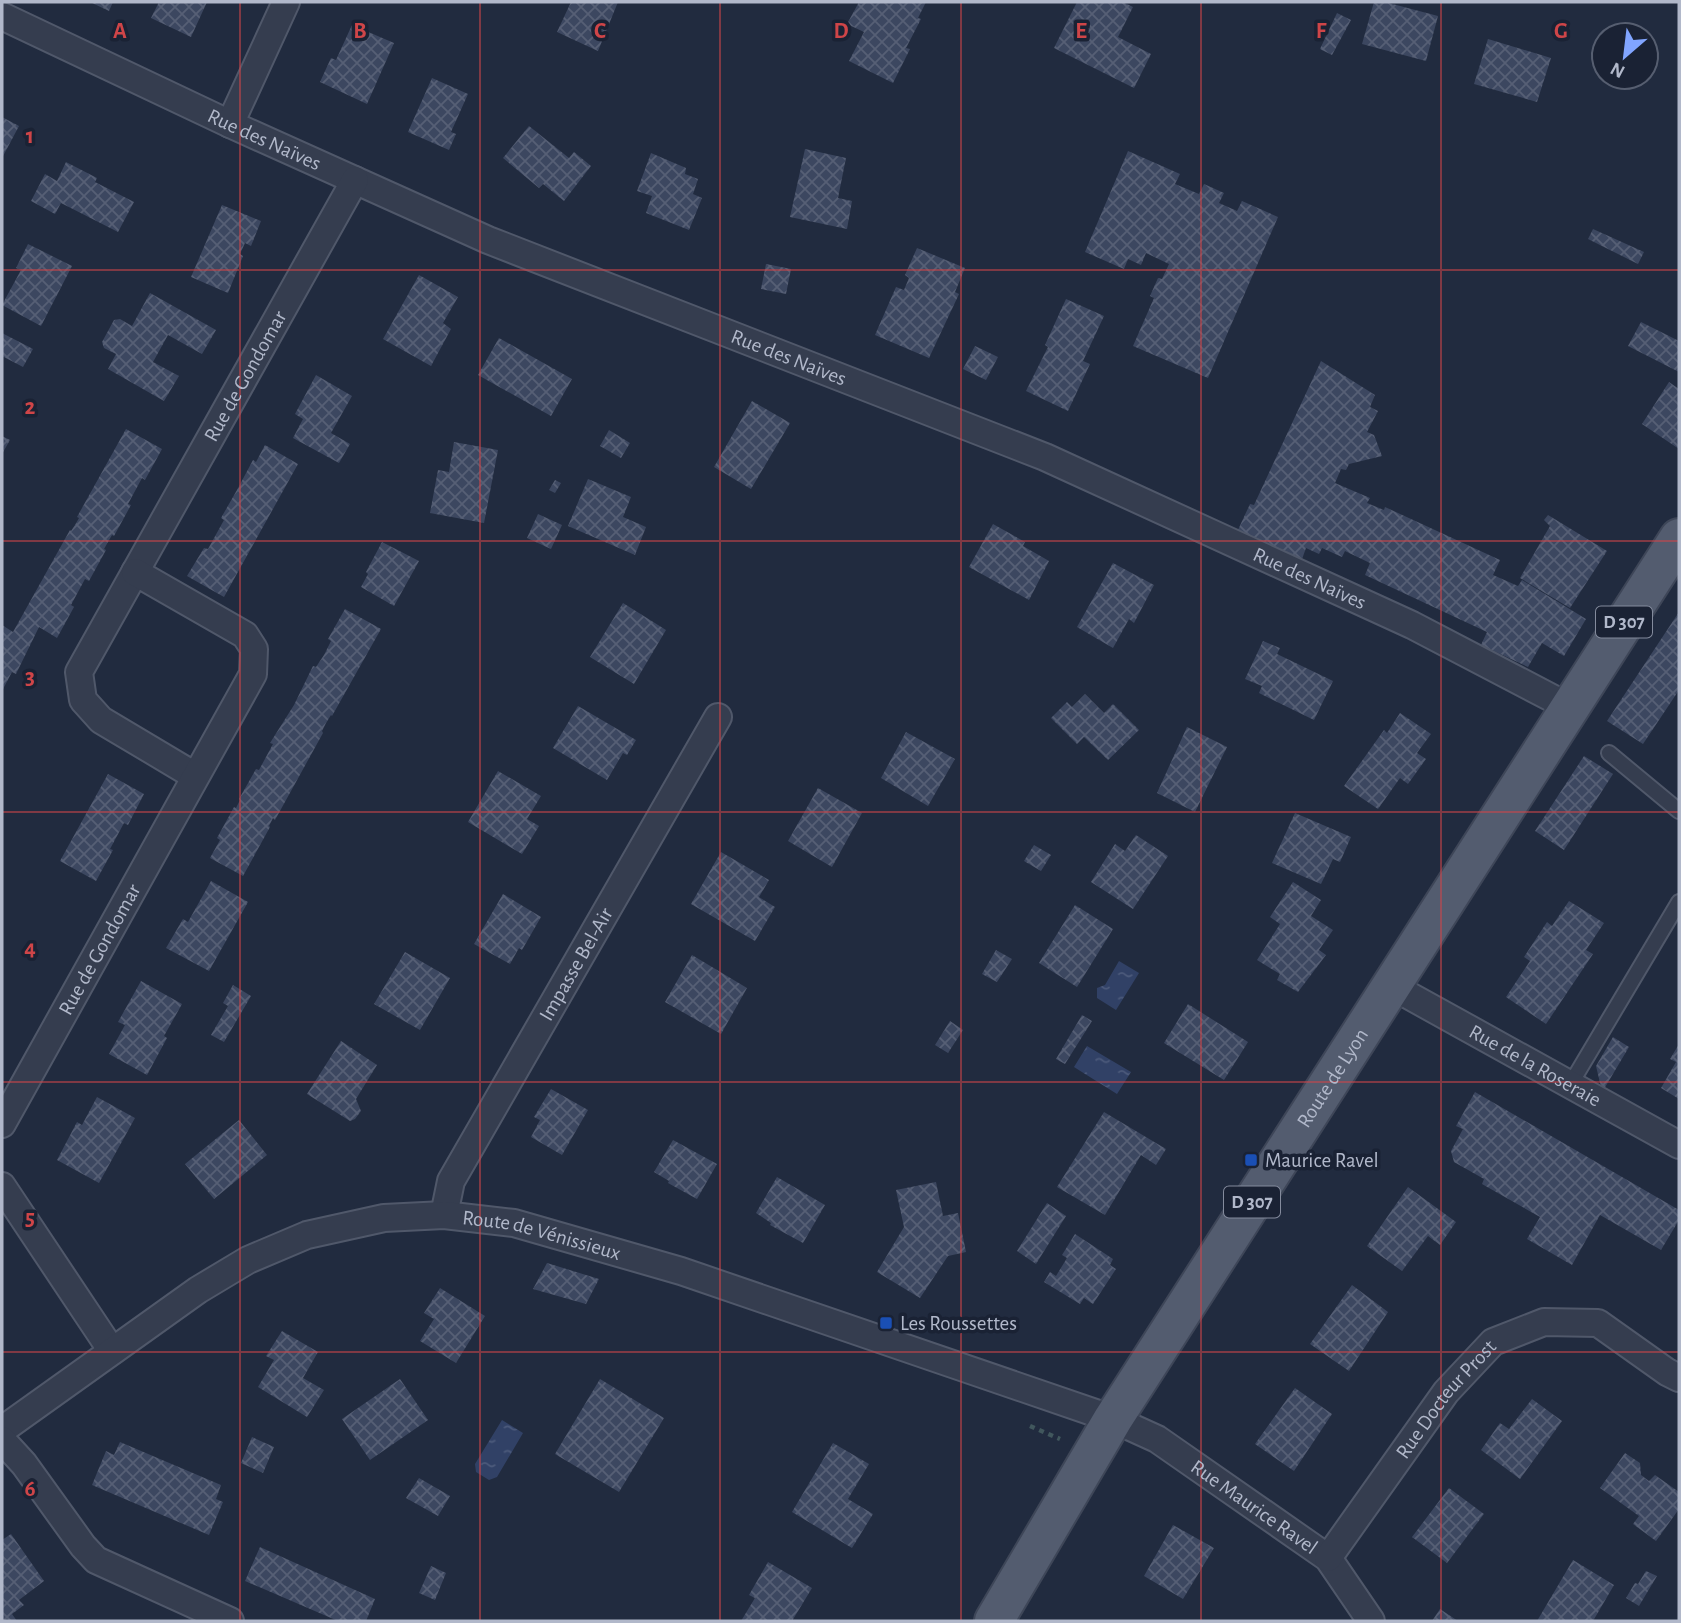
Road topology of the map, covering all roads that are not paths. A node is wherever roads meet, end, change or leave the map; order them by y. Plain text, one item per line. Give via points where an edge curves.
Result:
1 (286, 2) edge
2 (2, 16) edge
3 (230, 124) junction
4 (355, 180) junction
5 (1679, 538) edge
6 (135, 572) junction
7 (1569, 707) junction
8 (718, 718) dead end
9 (1609, 752) dead end
10 (195, 776) junction
11 (1679, 811) edge
12 (1679, 902) edge
13 (1390, 985) junction
14 (1570, 1085) junction
15 (2, 1124) edge
16 (1679, 1145) edge
17 (2, 1186) edge
18 (443, 1215) junction
19 (112, 1351) junction
20 (1679, 1378) edge
21 (1113, 1419) junction
22 (2, 1430) edge
23 (2, 1440) edge
24 (1328, 1558) junction
25 (230, 1621) edge
26 (994, 1621) edge
27 (1371, 1621) edge

1 - 3 street
2 - 3 street, Rue des Naïves
3 - 4 street, Rue des Naïves
4 - 6 street, Rue de Gondomar
4 - 7 street, Rue des Naïves via 488,240 1045,457 1412,625
5 - 7 main road, Route de Lyon / D 307
6 - 10 street, Rue de Gondomar via 79,672 83,700 101,720
6 - 10 street, Rue de Gondomar via 245,635 254,649 253,674
7 - 13 main road, Route de Lyon / D 307
8 - 18 street, Impasse Bel-Air via 450,1181
9 - 11 lane
10 - 15 street, Rue de Gondomar
12 - 14 lane
13 - 14 street, Rue de la Roseraie
13 - 21 main road, Route de Lyon / D 307
14 - 16 street, Rue de la Roseraie
17 - 19 street
18 - 19 street, Route de Vénissieux via 384,1218 307,1235 248,1260
18 - 21 street, Route de Vénissieux via 514,1223 681,1271
19 - 22 street, Route de Vénissieux
20 - 24 street, Rue Docteur Prost via 1598,1323 1544,1322 1493,1342 1446,1392
21 - 24 street, Rue Maurice Ravel via 1157,1438
21 - 26 main road, Route de Lyon / D 307
23 - 25 street via 96,1560
24 - 27 street, Rue Maurice Ravel

